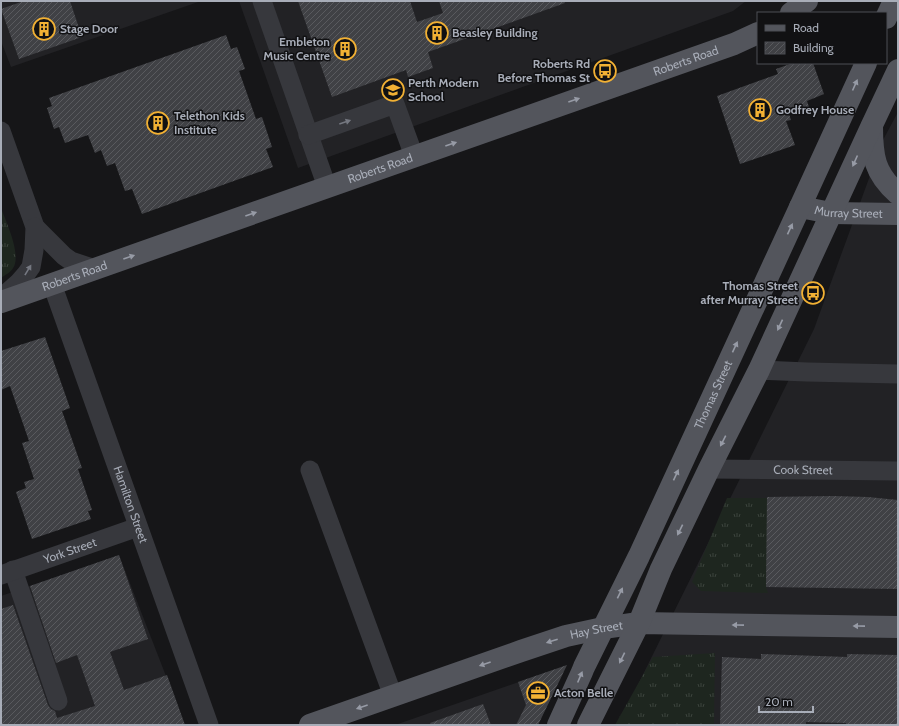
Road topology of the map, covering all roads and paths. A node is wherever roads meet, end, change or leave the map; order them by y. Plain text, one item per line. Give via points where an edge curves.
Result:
1 (262, 1) edge
2 (807, 1) edge
3 (894, 1) edge
4 (792, 12) edge
5 (887, 16) edge
6 (757, 33) edge
7 (866, 64) edge
8 (898, 70) edge
9 (872, 125) junction
10 (1, 131) edge
11 (308, 135) junction
12 (414, 156) junction
13 (326, 187) junction
14 (898, 194) edge
15 (800, 207) junction
16 (831, 213) junction
17 (898, 214) edge
18 (35, 227) junction
19 (94, 269) junction
20 (52, 284) junction
21 (1, 298) edge
22 (1, 302) edge
23 (759, 370) junction
24 (898, 374) edge
25 (709, 469) junction
26 (310, 470) dead end
27 (898, 471) edge
28 (138, 527) junction
29 (7, 572) edge
30 (639, 623) junction
31 (898, 627) edge
32 (603, 628) junction
33 (393, 696) junction
34 (58, 701) dead end
35 (209, 725) edge
36 (310, 725) edge
37 (558, 725) edge
38 (588, 725) edge

1 - 11 street
2 - 4 main road
3 - 5 main road
12 -> 6 main road, Roberts Road via 734,44
15 -> 7 main road, Thomas Street
8 - 9 main road
9 - 14 main road via 876,165 881,176
9 -> 16 main road
10 - 18 street
11 -> 12 street via 395,104
11 - 13 street
12 - 13 main road, Roberts Road
19 -> 13 main road, Roberts Road
15 - 16 main road, Murray Street
32 -> 15 main road, Thomas Street via 639,556
16 - 17 main road, Murray Street
16 -> 23 main road
18 - 19 street via 71,261
21 -> 18 street via 31,267
19 - 20 main road, Roberts Road
20 - 22 main road, Roberts Road
20 - 28 street, Hamilton Street
23 - 24 street
23 -> 25 main road
25 - 27 street, Cook Street
25 -> 30 main road via 661,569
26 - 33 street
28 - 29 street, York Street
28 - 35 street, Hamilton Street
29 - 34 street
31 -> 30 main road, Hay Street
30 - 32 main road, Hay Street
30 -> 38 main road
32 -> 33 main road, Hay Street via 566,636
37 -> 32 main road, Thomas Street
33 -> 36 main road, Hay Street

